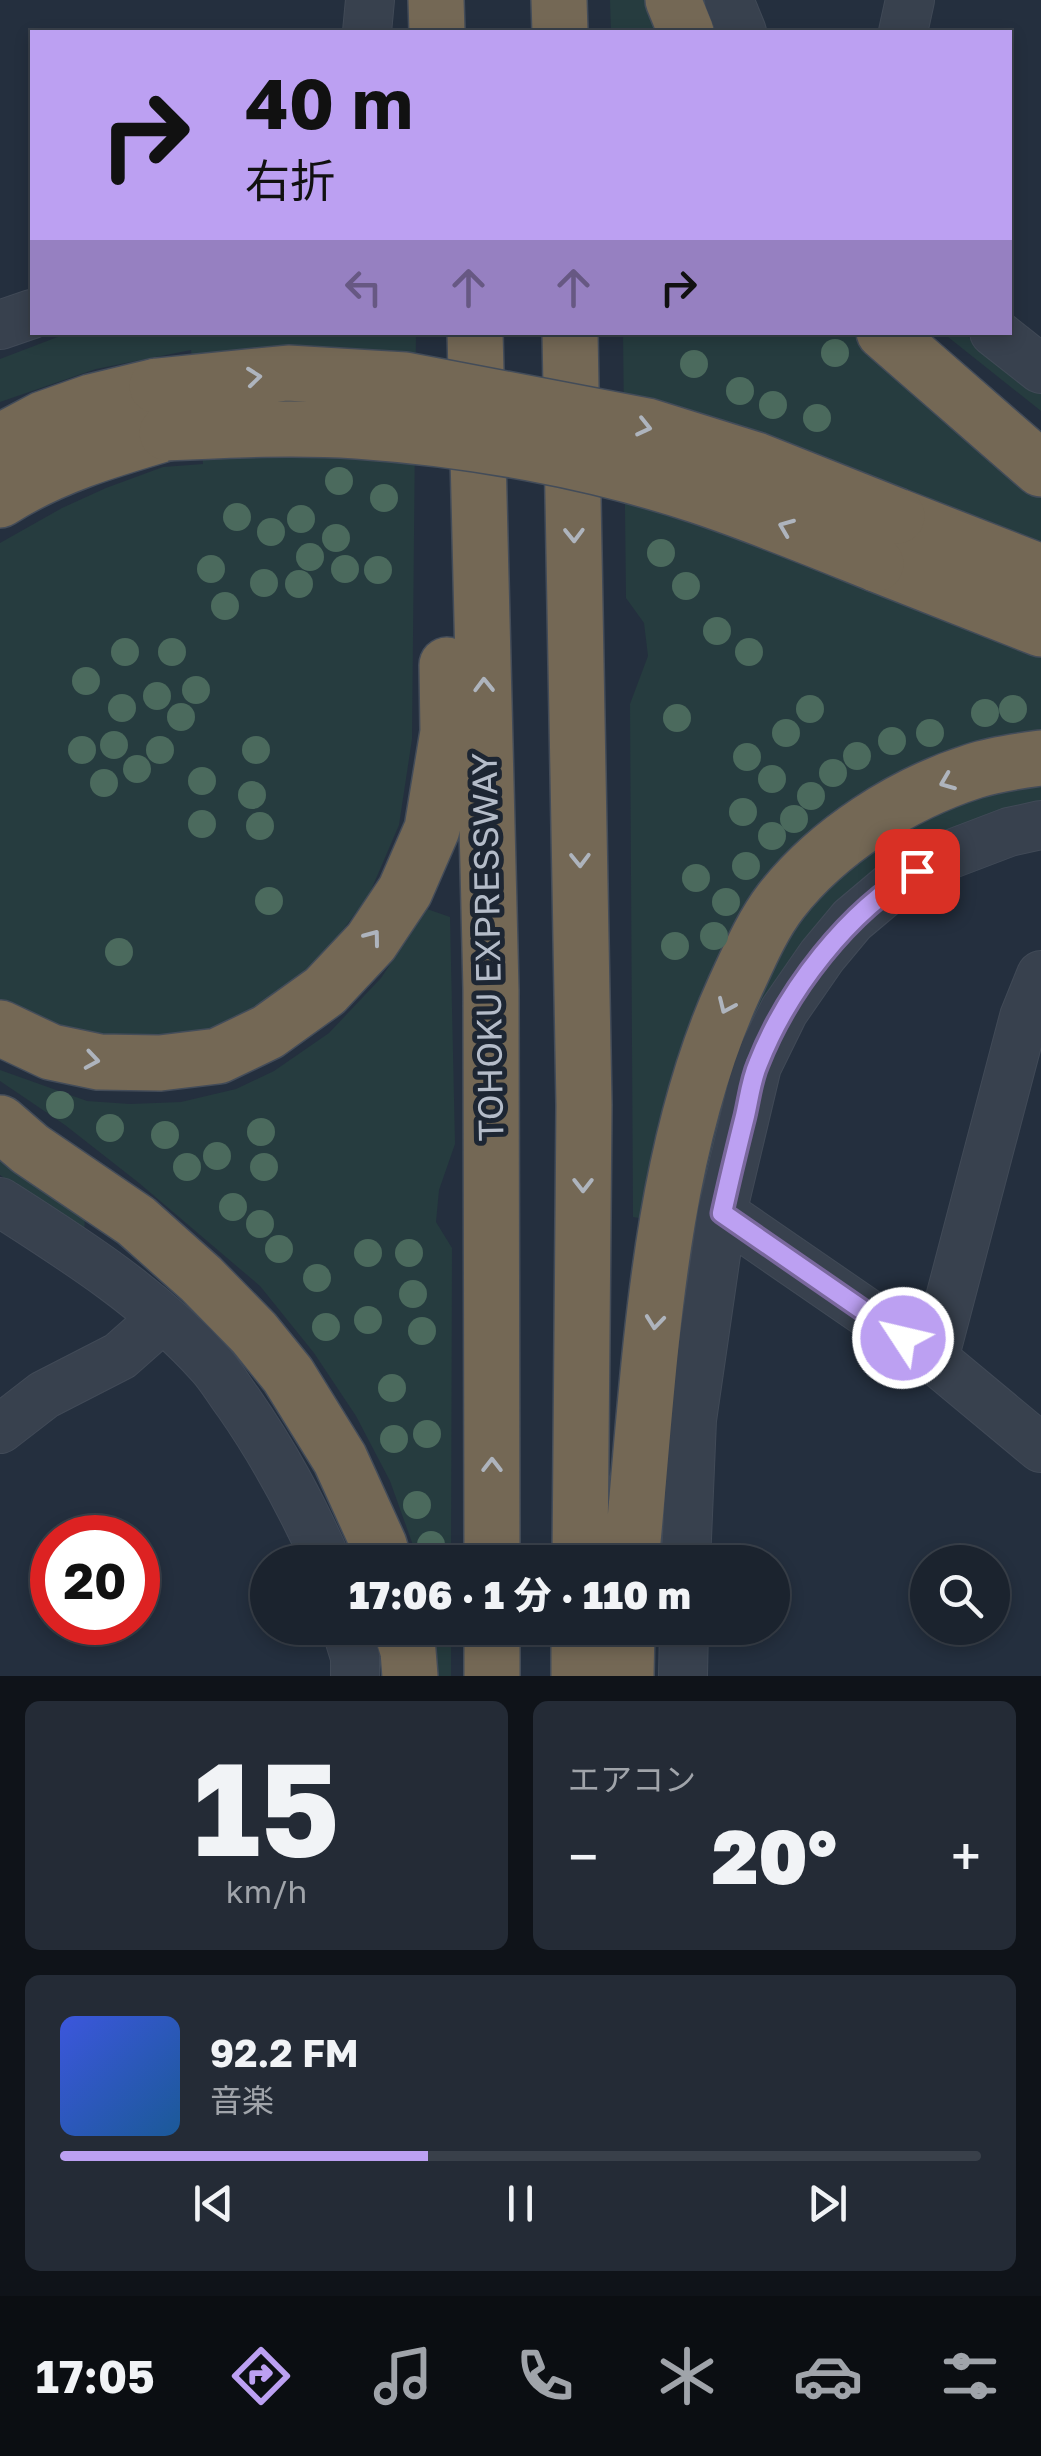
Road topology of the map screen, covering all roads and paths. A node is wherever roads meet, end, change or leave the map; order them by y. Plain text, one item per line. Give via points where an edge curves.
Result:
1 (370, 0) edge
2 (436, 0) edge
3 (466, 0) edge
4 (559, 0) edge
5 (673, 0) edge
6 (729, 0) edge
7 (910, 0) edge
8 (367, 30) edge
9 (437, 30) edge
10 (467, 30) edge
11 (560, 30) edge
12 (685, 30) edge
13 (741, 30) edge
14 (904, 30) edge
15 (30, 315) edge
16 (0, 325) edge
17 (444, 335) edge
18 (475, 335) edge
19 (570, 335) edge
20 (887, 335) edge
21 (998, 335) edge
22 (1041, 369) edge
23 (162, 410) junction
24 (0, 442) edge
25 (1041, 469) edge
26 (0, 500) edge
27 (886, 540) junction
28 (1041, 572) edge
29 (1041, 629) edge
30 (1041, 758) edge
31 (1041, 825) edge
32 (1041, 975) edge
33 (0, 1028) edge
34 (0, 1123) edge
35 (0, 1202) edge
36 (722, 1213) junction
37 (164, 1318) junction
38 (934, 1359) junction
39 (0, 1429) edge
40 (1041, 1448) edge
41 (319, 1545) edge
42 (379, 1545) edge
43 (492, 1545) edge
44 (580, 1545) edge
45 (633, 1545) edge
46 (687, 1545) edge
47 (351, 1645) edge
48 (406, 1645) edge
49 (492, 1645) edge
50 (580, 1645) edge
51 (627, 1645) edge
52 (684, 1645) edge
53 (356, 1676) edge
54 (410, 1676) edge
55 (492, 1676) edge
56 (579, 1676) edge
57 (626, 1676) edge
58 (683, 1676) edge

1 - 8 street
2 - 9 highway
3 - 10 highway
4 - 11 highway
5 - 12 highway
6 - 13 street
7 - 14 street
15 - 16 street
33 -> 17 highway via 51,1052 99,1062 160,1064 218,1056 268,1032 325,991 371,942 404,891 432,830 448,732
43 -> 18 highway, TOHOKU EXPRESSWAY via 491,990
19 -> 44 highway via 584,1105
20 - 25 highway
21 - 22 street
23 - 24 highway via 92,402
23 - 26 highway via 93,455
23 - 27 highway, bridge via 288,373 405,380 647,426 756,460
27 - 28 highway
27 - 29 highway
30 -> 45 highway via 976,770 867,822 780,902 753,948 719,1022 673,1196
31 - 36 street via 954,853 896,883 822,956 784,1010 757,1066
32 - 38 street via 1024,1017
34 - 42 highway via 136,1221 254,1333 340,1459
35 - 37 street
36 - 38 street
36 - 46 street via 692,1420
37 - 39 street via 120,1356 44,1395
37 - 41 street via 212,1366 251,1420
38 - 40 street
47 - 53 street
48 - 54 highway
49 - 55 highway
50 - 56 highway
51 - 57 highway
52 - 58 street

